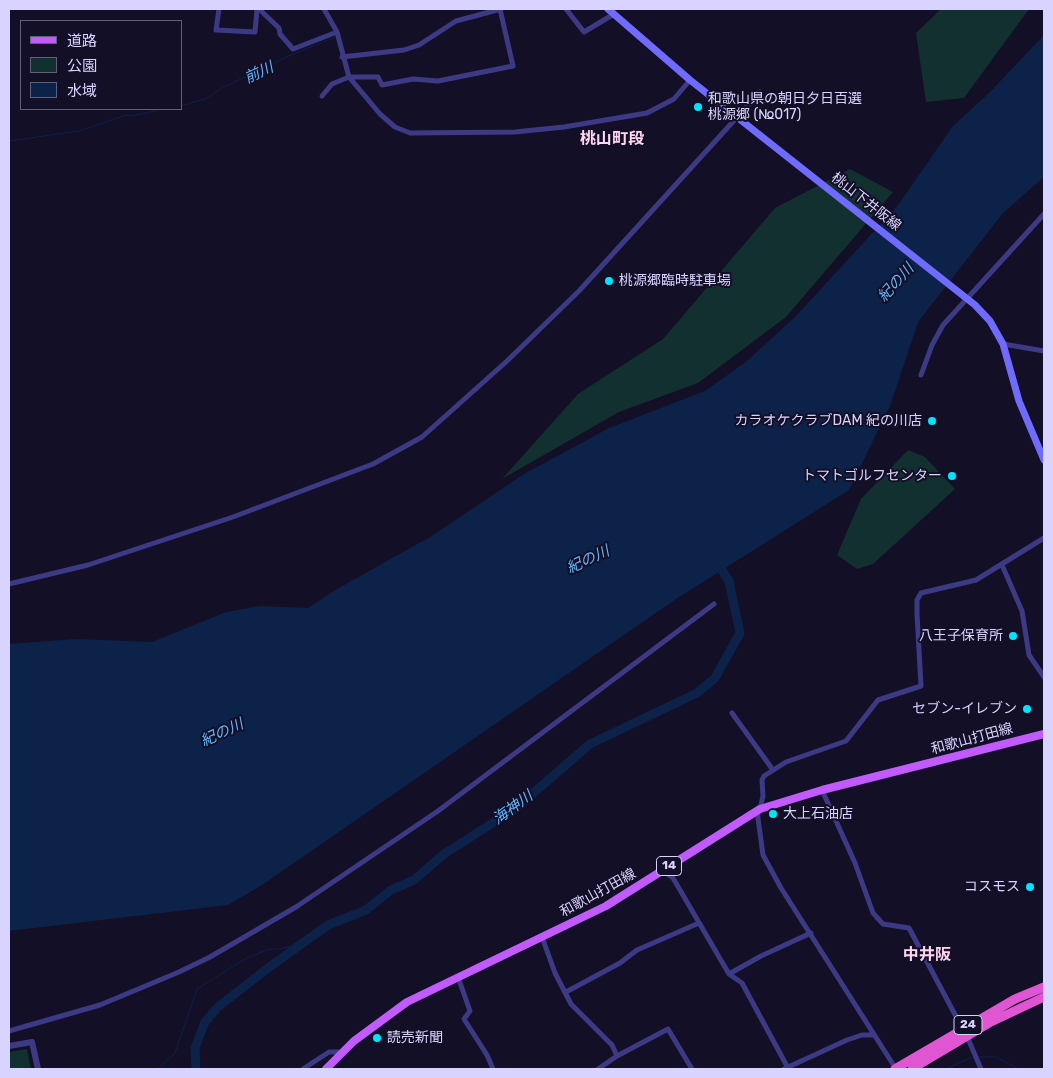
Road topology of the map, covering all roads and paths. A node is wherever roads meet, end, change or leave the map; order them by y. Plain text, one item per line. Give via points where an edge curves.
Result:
1 (219, 9) edge
2 (258, 9) edge
3 (324, 9) edge
4 (500, 9) edge
5 (566, 9) edge
6 (611, 12) edge
7 (336, 32) junction
8 (342, 57) junction
9 (349, 77) junction
10 (690, 80) junction
11 (760, 92) dead end
12 (322, 96) dead end
13 (739, 117) junction
14 (1044, 214) edge
15 (966, 296) junction
16 (1003, 344) junction
17 (1044, 351) edge
18 (921, 375) dead end
19 (1044, 460) edge
20 (1044, 538) edge
21 (1002, 565) junction
22 (9, 584) edge
23 (714, 604) dead end
24 (1044, 677) edge
25 (732, 713) dead end
26 (1044, 734) edge
27 (773, 770) junction
28 (822, 790) junction
29 (758, 810) junction
30 (662, 870) junction
31 (699, 923) junction
32 (811, 934) junction
33 (542, 937) junction
34 (729, 974) junction
35 (458, 977) junction
36 (1044, 987) edge
37 (566, 992) junction
38 (1044, 997) edge
39 (9, 1031) edge
40 (964, 1033) junction
41 (872, 1035) junction
42 (9, 1046) edge
43 (341, 1052) junction
44 (617, 1056) junction
45 (786, 1068) edge
46 (38, 1069) edge
47 (303, 1069) edge
48 (326, 1069) edge
49 (493, 1069) edge
50 (596, 1069) edge
51 (692, 1069) edge
52 (895, 1069) edge
53 (912, 1069) edge
54 (982, 1069) edge

1 - 2 street via 216,30 255,32
2 - 7 street via 279,28 293,49
3 - 7 street
4 - 8 street via 456,21 419,45 404,50
4 - 9 street via 513,66 438,81 413,79 382,85 378,77
5 - 6 street via 584,32
6 - 10 main road, 桃山下井阪線
7 - 8 street
8 - 9 street
9 - 10 street via 380,114 410,134 487,134 564,127 646,113 674,99
9 - 12 street via 332,84
10 - 13 main road, 桃山下井阪線
11 - 13 street
13 - 15 main road, 桃山下井阪線
13 - 22 street via 579,291 422,437 367,467 233,517 88,565
14 - 15 street
15 - 16 main road, 桃山下井阪線 via 990,321
15 - 18 street via 943,325
16 - 17 street
16 - 19 main road, 桃山下井阪線 via 1019,401
20 - 21 street
21 - 24 street via 1022,612 1029,655
21 - 27 street via 970,582 943,586 921,594 917,614 922,686 878,700 846,741 807,753
23 - 39 street via 438,811 296,907 179,972 100,1005
25 - 27 street
26 - 28 main road, 和歌山打田線 / 14
27 - 29 street via 762,780 763,796
28 - 29 main road, 和歌山打田線 / 14
28 - 40 street via 877,920 882,924 909,928
29 - 30 main road, 和歌山打田線 / 14
29 - 32 street via 762,855
30 - 31 street via 673,878
30 - 33 main road, 和歌山打田線 / 14 via 606,906
31 - 34 street
31 - 37 street via 638,950
32 - 34 street
32 - 41 street
33 - 35 main road, 和歌山打田線 / 14
33 - 37 street
34 - 45 street via 742,983
35 - 43 main road, 和歌山打田線 / 14 via 407,1002
35 - 49 street via 470,1011 464,1019
36 - 40 highway, 24 via 1015,999
37 - 44 street via 580,1014 608,1039
38 - 40 highway, 24
40 - 52 highway, 24
40 - 53 highway, 24
40 - 54 street
41 - 45 street via 847,1040
41 - 52 street
42 - 46 street via 32,1042
43 - 47 street via 329,1052
43 - 48 main road, 和歌山打田線 / 14
44 - 50 street
44 - 51 street via 668,1029

